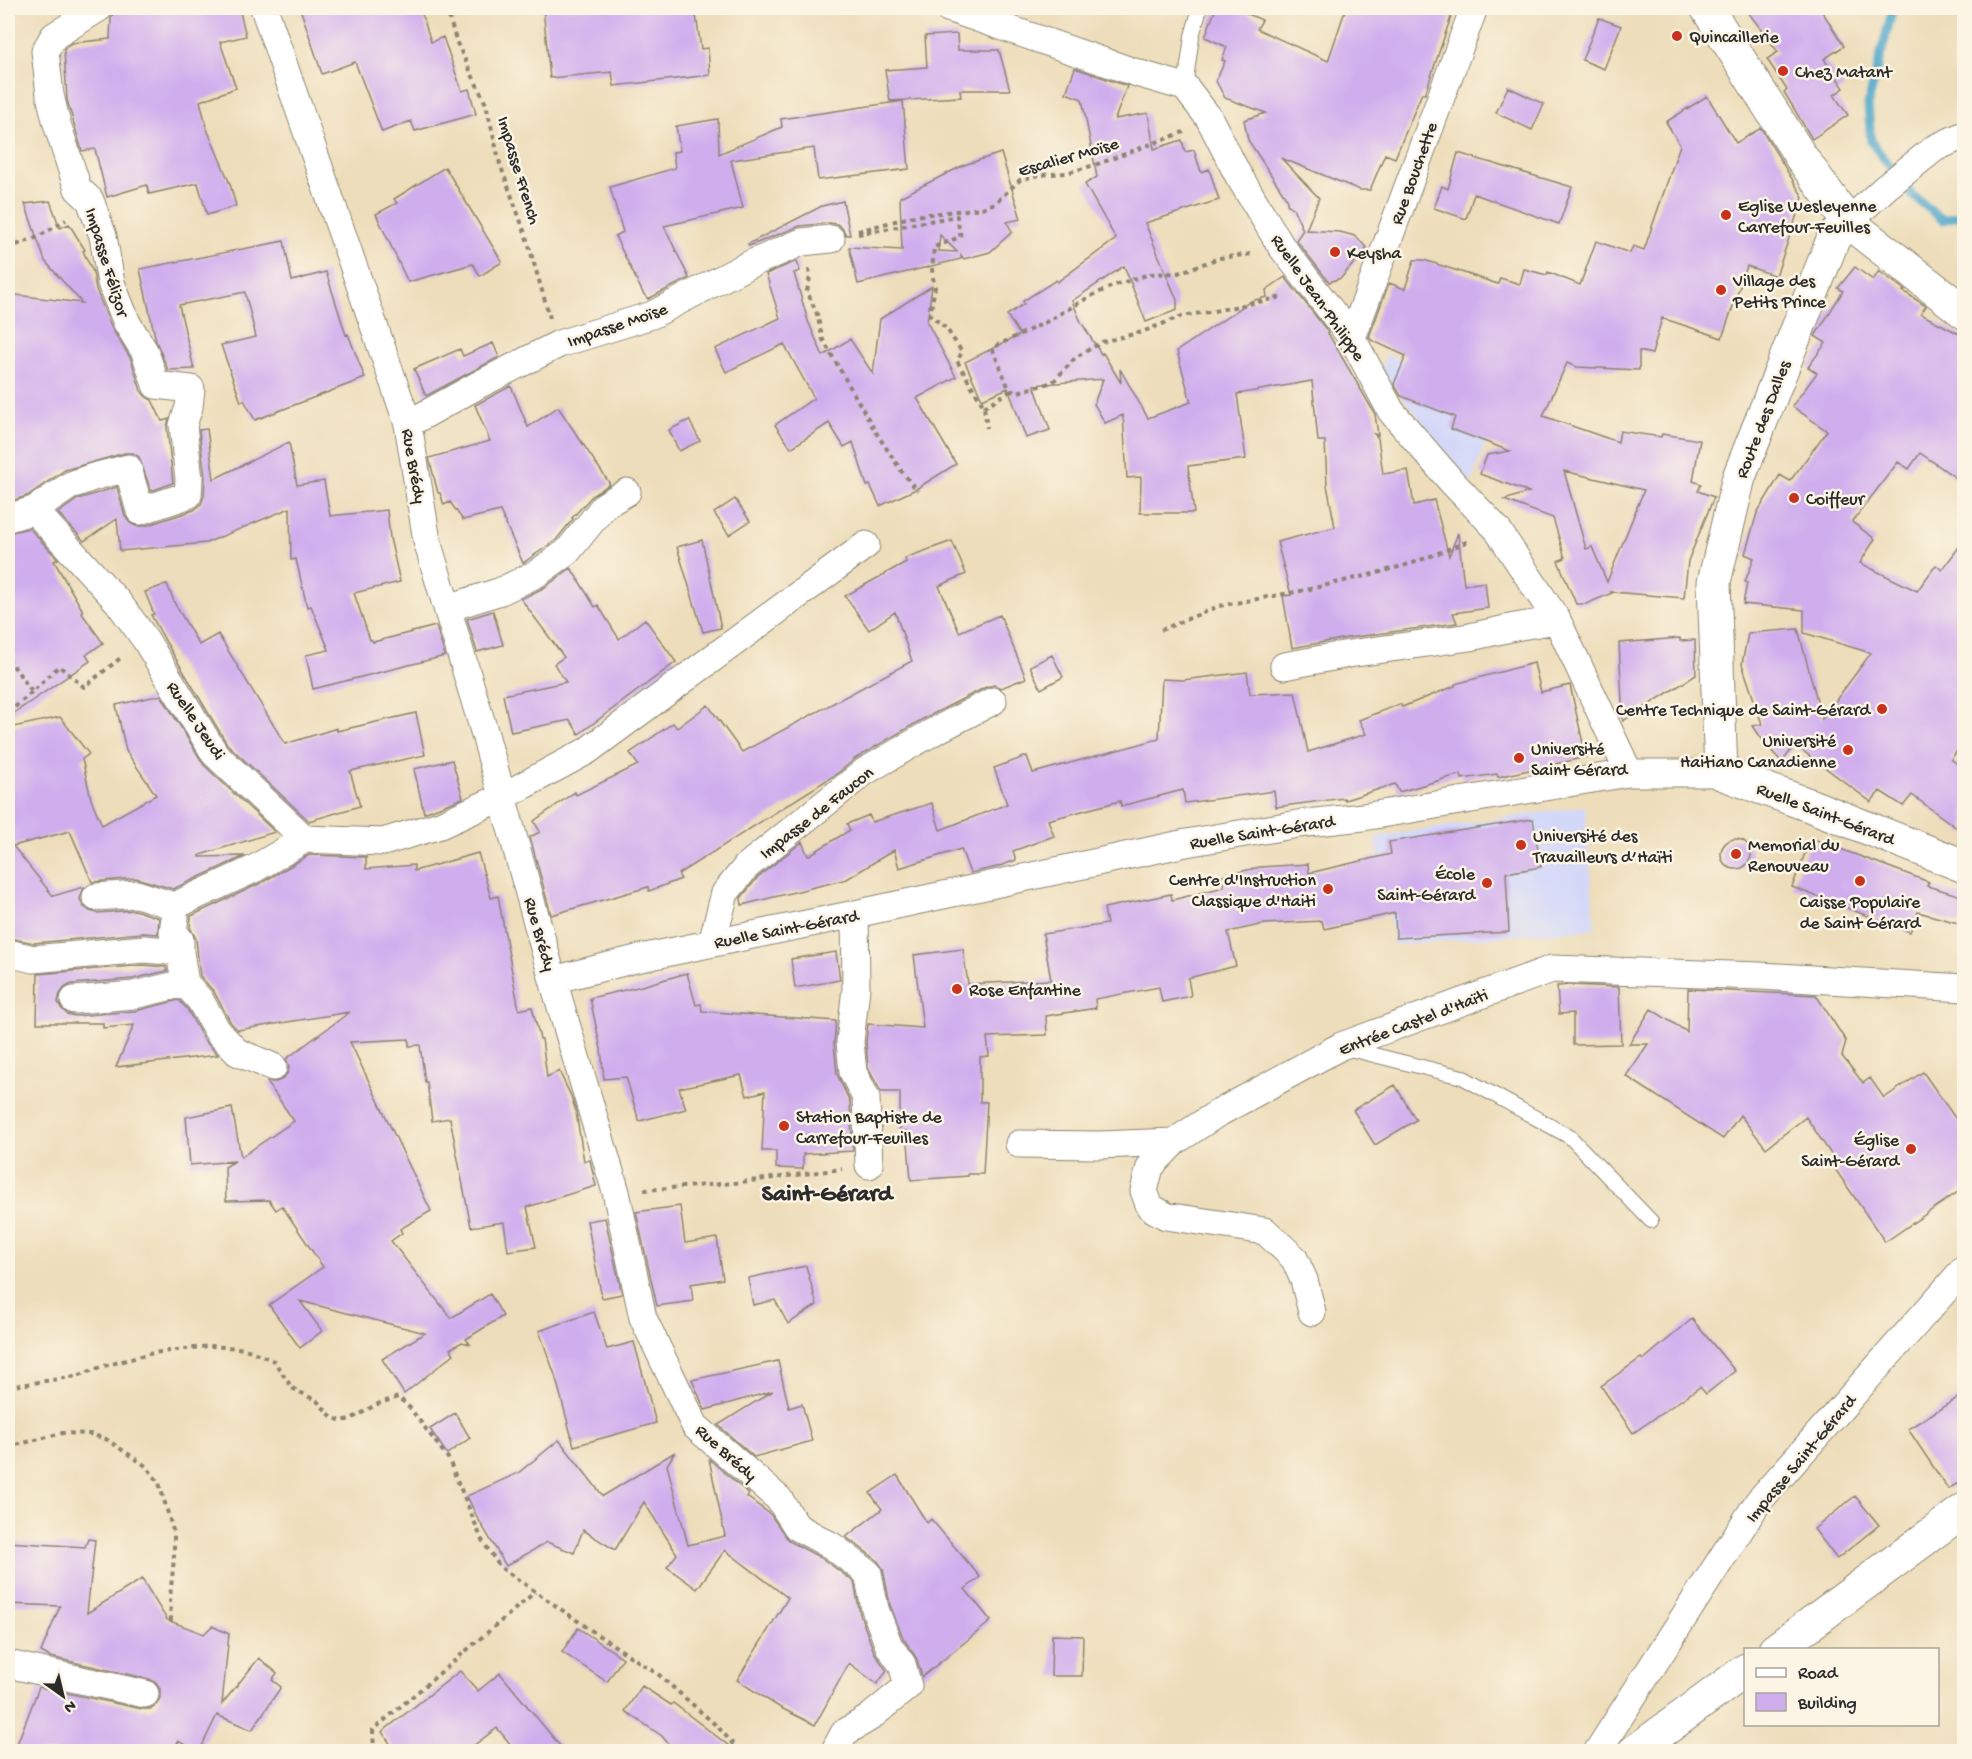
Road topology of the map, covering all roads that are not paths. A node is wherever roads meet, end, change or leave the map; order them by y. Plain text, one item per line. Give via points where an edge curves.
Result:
1 (99, 8) edge
2 (264, 8) edge
3 (948, 8) edge
4 (1200, 8) edge
5 (1474, 8) edge
6 (1707, 8) edge
7 (1185, 87) junction
8 (1965, 135) edge
9 (1848, 222) junction
10 (831, 239) road end
11 (1965, 312) edge
12 (1352, 338) junction
13 (408, 424) junction
14 (627, 492) dead end
15 (34, 510) junction
16 (8, 518) edge
17 (866, 545) dead end
18 (448, 608) junction
19 (1557, 620) junction
20 (1284, 666) dead end
21 (993, 701) dead end
22 (1629, 773) junction
23 (1721, 774) junction
24 (502, 797) junction
25 (305, 838) junction
26 (1965, 866) edge
27 (96, 897) dead end
28 (174, 906) junction
29 (855, 914) junction
30 (712, 943) junction
31 (8, 952) edge
32 (180, 952) junction
33 (553, 980) junction
34 (185, 983) junction
35 (1965, 988) edge
36 (74, 1000) dead end
37 (1341, 1046) junction
38 (273, 1067) dead end
39 (1174, 1143) junction
40 (1019, 1144) dead end
41 (870, 1165) road end
42 (1651, 1221) dead end
43 (1965, 1269) edge
44 (1312, 1312) dead end
45 (1965, 1510) edge
46 (1778, 1648) edge
47 (8, 1664) edge
48 (1744, 1672) edge
49 (145, 1694) dead end
50 (834, 1752) edge
51 (1598, 1752) edge
52 (1634, 1752) edge

1 - 15 street, Impasse Félizor via 54,36 45,51 50,95 78,189 90,200 103,236 111,283 127,323 145,352 156,385 191,389 183,425 188,495 140,511 128,468 71,485
2 - 13 street, Rue Brédy
3 - 7 street
4 - 7 lane
5 - 12 street, Rue Bouchette
6 - 9 street via 1801,157
7 - 12 street, Ruelle Jean-Philippe via 1209,118 1281,246
8 - 9 street, Route des Dalles via 1935,148
9 - 11 street
9 - 23 street, Route des Dalles via 1834,237 1739,477 1714,582
10 - 13 street, Impasse Moïse via 802,242 652,315 559,344
12 - 19 street, Ruelle Jean-Philippe via 1391,411 1497,529
13 - 18 street, Rue Brédy via 427,541
14 - 18 street via 604,505 567,552 536,574 501,591
15 - 16 street
15 - 25 street, Ruelle Jeudi via 118,602 215,754
17 - 24 street via 587,751
18 - 24 street, Rue Brédy
19 - 20 street
19 - 22 street, Ruelle Jean-Philippe
21 - 30 street, Impasse de Faucon via 864,772 747,866 725,893
22 - 23 street, Ruelle Saint-Gérard
22 - 29 street, Ruelle Saint-Gérard via 1186,843
23 - 26 street, Ruelle Saint-Gérard
24 - 25 street via 440,825 383,842
24 - 33 street, Rue Brédy
25 - 28 street via 254,868
27 - 28 street via 137,894
28 - 32 street via 173,932 180,940
29 - 30 street, Ruelle Saint-Gérard
29 - 41 street via 856,988 850,1042 853,1072 866,1098
30 - 33 street, Ruelle Saint-Gérard
31 - 32 street via 33,959 144,949
32 - 34 street
33 - 50 street, Rue Brédy via 616,1192 644,1318 695,1426 779,1499 797,1527 832,1546 868,1573 875,1609 889,1646 902,1664 908,1686 870,1718 844,1733
34 - 36 street via 134,996
34 - 38 street via 218,1032 237,1052
35 - 37 street, Entrée Castel d'Haïti via 1552,969
37 - 39 street, Entrée Castel d'Haïti via 1215,1115
37 - 42 lane via 1462,1077 1512,1104 1570,1137
39 - 40 street
39 - 44 street, Entrée Castel d'Haïti via 1150,1167 1144,1191 1150,1207 1166,1216 1265,1231 1294,1258
43 - 51 street, Impasse Saint-Gérard via 1758,1502
45 - 46 street
47 - 49 street
48 - 52 street

